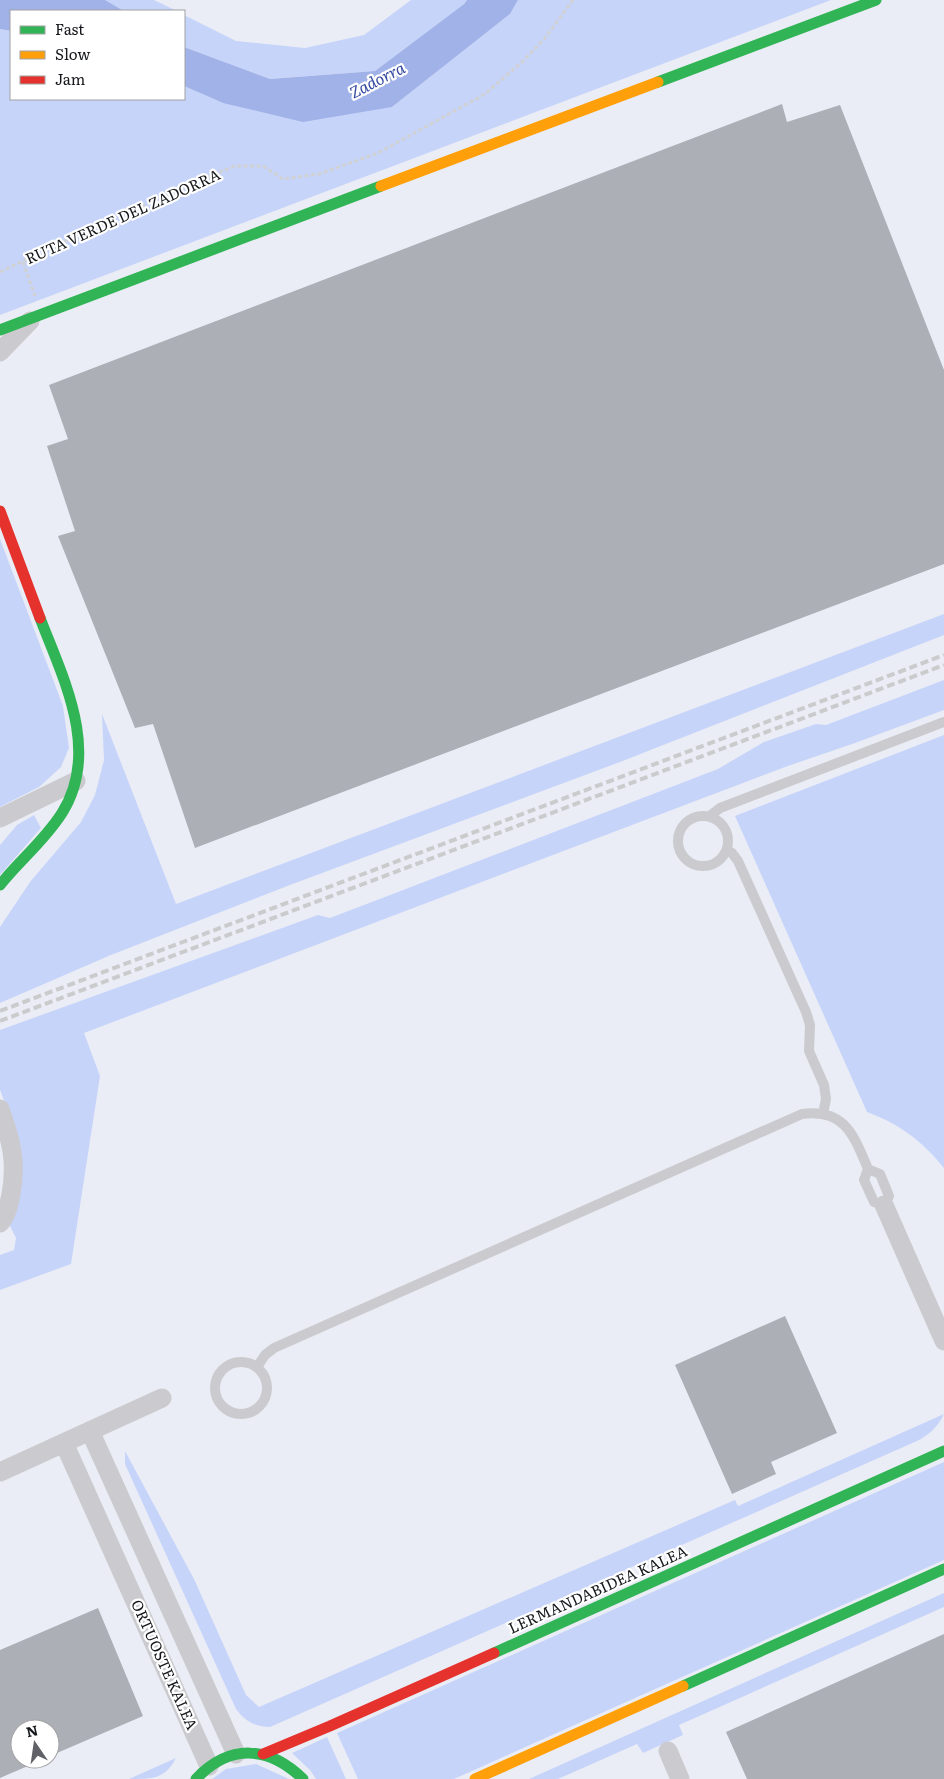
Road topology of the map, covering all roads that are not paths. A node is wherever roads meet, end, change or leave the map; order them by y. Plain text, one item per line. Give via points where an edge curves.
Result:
1 (876, 0) edge
2 (35, 308) junction
3 (0, 330) edge
4 (0, 352) edge
5 (0, 511) edge
6 (5, 542) edge
7 (944, 722) edge
8 (76, 781) junction
9 (710, 816) junction
10 (0, 818) edge
11 (727, 850) junction
12 (0, 886) edge
13 (0, 1108) edge
14 (823, 1114) junction
15 (868, 1169) junction
16 (884, 1204) junction
17 (0, 1223) edge
18 (944, 1340) edge
19 (257, 1367) junction
20 (162, 1398) dead end
21 (90, 1431) junction
22 (64, 1442) junction
23 (944, 1451) edge
24 (0, 1472) edge
25 (145, 1554) junction
26 (119, 1564) junction
27 (944, 1569) edge
28 (668, 1751) dead end
29 (236, 1754) junction
30 (263, 1754) junction
31 (203, 1773) edge
32 (303, 1779) edge
33 (474, 1779) edge
34 (680, 1779) edge

1 - 2 street
2 - 3 street
2 - 4 street
5 - 6 street
6 - 8 street via 78,724 80,761
7 - 9 lane via 720,808
8 - 10 street
8 - 12 street via 53,827
9 - 11 lane via 726,829 729,839
9 - 11 lane via 699,815 689,819 678,836 678,847 683,857 702,866 713,865
11 - 14 lane via 738,861 806,1012 810,1025 809,1051 824,1085
13 - 17 street via 14,1162 10,1203
14 - 15 lane via 848,1128
14 - 19 lane via 802,1114 782,1122 274,1348
15 - 16 lane via 864,1180 874,1202
15 - 16 lane via 880,1174 889,1196
16 - 18 street
19 - 19 lane via 243,1362 228,1365 218,1375 215,1390 220,1404 239,1413 247,1413 260,1406 267,1393 266,1378
20 - 21 street
21 - 22 street
21 - 25 street, ORTUOSTE KALEA
22 - 24 street
22 - 26 street, ORTUOSTE KALEA
23 - 30 street, LERMANDABIDEA KALEA
25 - 26 street
25 - 29 street, ORTUOSTE KALEA
26 - 31 street, ORTUOSTE KALEA
27 - 33 street
28 - 34 street
29 - 30 street
29 - 31 street
30 - 32 street via 278,1759

